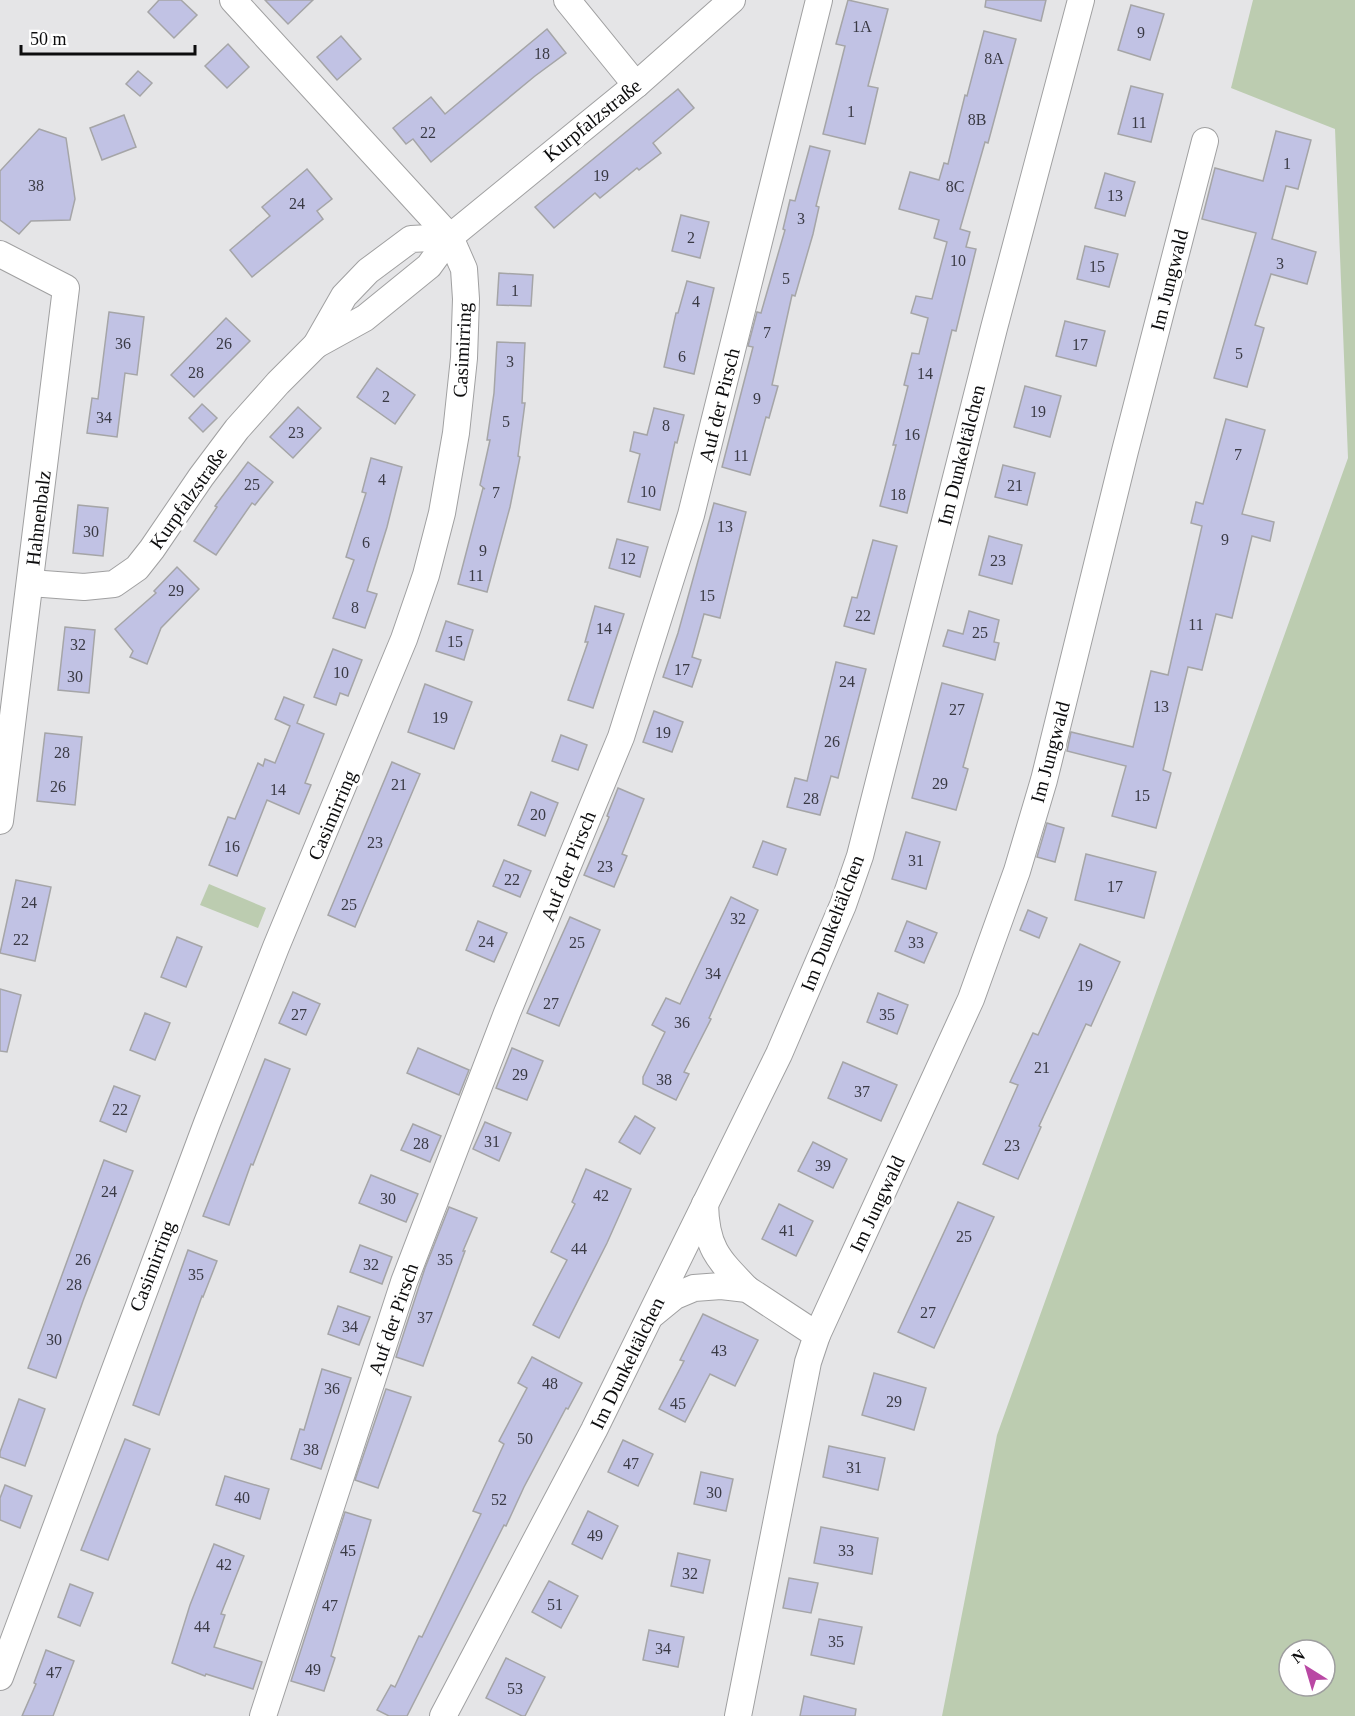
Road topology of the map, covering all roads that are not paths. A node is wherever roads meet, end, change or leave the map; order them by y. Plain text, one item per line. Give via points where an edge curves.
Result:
1 (233, 0) edge
2 (567, 0) edge
3 (732, 0) edge
4 (819, 0) edge
5 (1081, 0) edge
6 (636, 85) junction
7 (1205, 141) dead end
8 (450, 237) junction
9 (0, 254) edge
10 (316, 345) junction
11 (30, 583) junction
12 (0, 821) edge
13 (705, 1203) junction
14 (747, 1289) junction
15 (651, 1316) junction
16 (817, 1335) junction
17 (0, 1677) edge
18 (263, 1716) edge
19 (443, 1716) edge
20 (738, 1716) edge

1 - 8 street, Casimirring
2 - 6 street
3 - 6 street, Kurpfalzstraße
4 - 18 street, Auf der Pirsch via 691,515 625,726 507,1013 404,1282
5 - 13 street, Im Dunkeltälchen via 860,856 779,1054
6 - 8 street, Kurpfalzstraße
7 - 16 street, Im Jungwald via 1044,780 1017,871 971,999
8 - 10 street, Kurpfalzstraße via 429,266 365,318
8 - 10 street, Kurpfalzstraße via 411,239 368,271 344,296
8 - 17 street, Casimirring via 464,269 464,358 442,513 426,574 404,639 207,1123
9 - 11 street, Hahnenbalz via 66,288
10 - 11 street, Kurpfalzstraße via 237,429 137,568 114,584 84,587
11 - 12 street, Hahnenbalz
13 - 14 street via 708,1237 715,1253
13 - 15 street, Im Dunkeltälchen
14 - 15 street via 694,1288 675,1296
14 - 16 street
15 - 19 street, Im Dunkeltälchen
16 - 20 street, Im Jungwald via 808,1362

